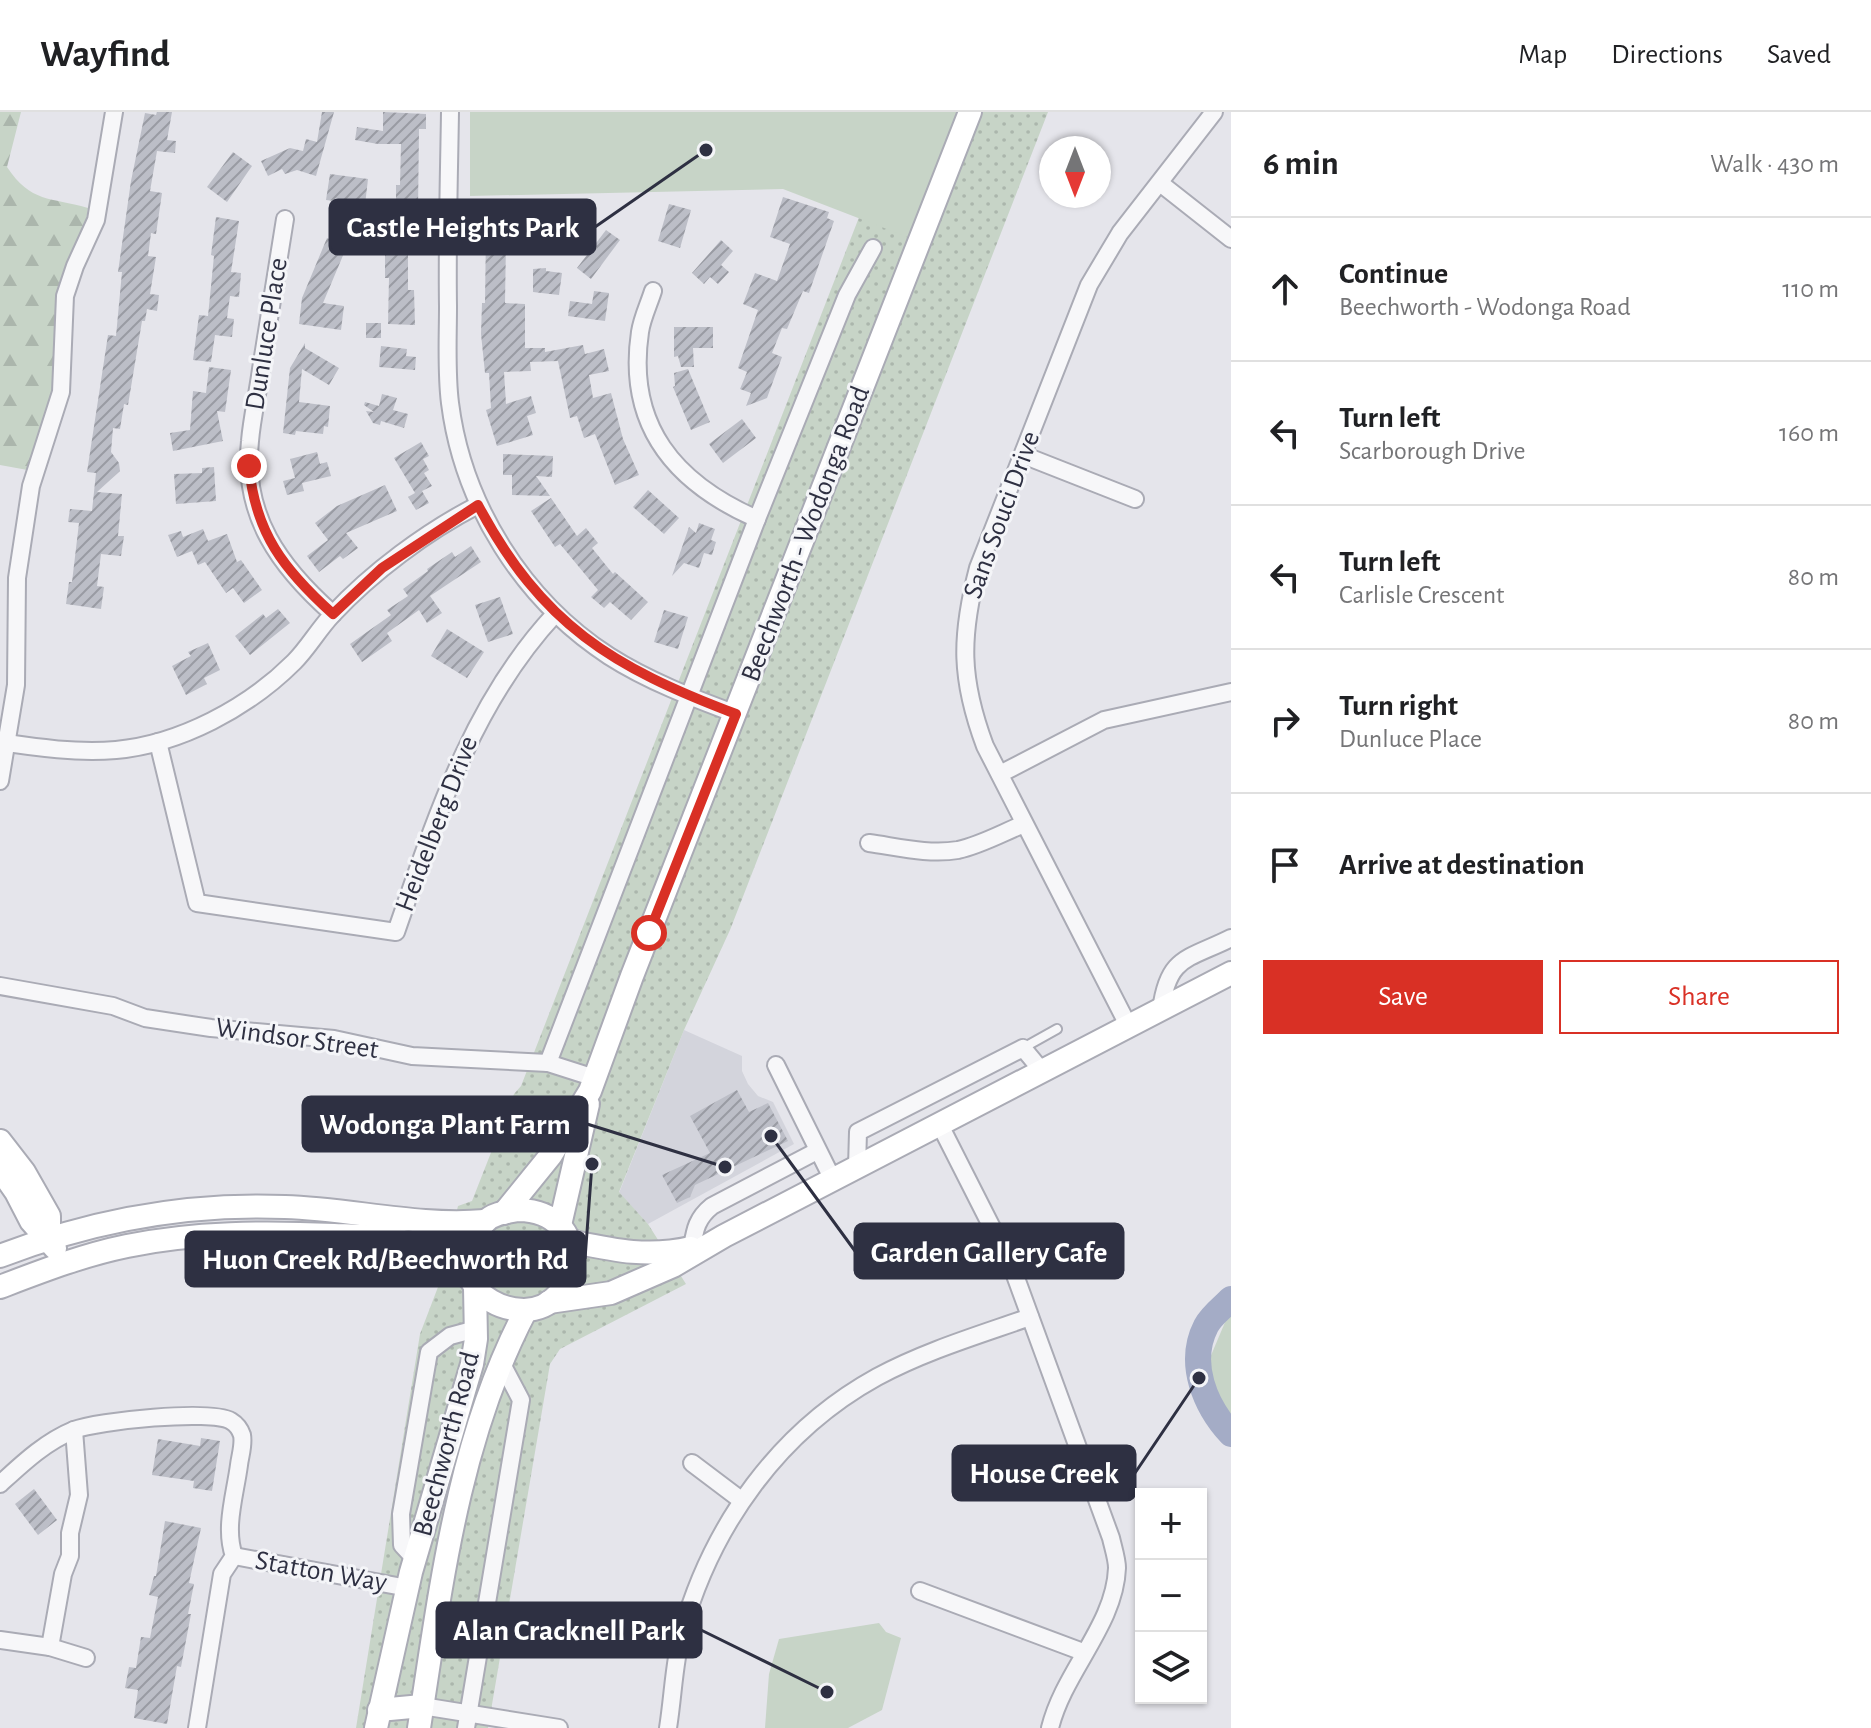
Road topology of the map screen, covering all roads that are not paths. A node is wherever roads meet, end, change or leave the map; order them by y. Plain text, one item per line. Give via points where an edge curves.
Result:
1 (114, 112) edge
2 (450, 112) edge
3 (970, 112) edge
4 (1214, 112) edge
5 (1160, 183) junction
6 (285, 219) dead end
7 (1231, 239) edge
8 (873, 248) dead end
9 (653, 291) dead end
10 (1023, 455) junction
11 (1135, 499) dead end
12 (478, 505) junction
13 (757, 519) junction
14 (333, 614) junction
15 (555, 614) junction
16 (1231, 692) edge
17 (687, 696) junction
18 (736, 714) junction
19 (158, 742) junction
20 (3, 743) edge
21 (1000, 774) junction
22 (0, 781) edge
23 (1024, 824) junction
24 (869, 843) dead end
25 (1231, 938) edge
26 (1231, 973) edge
27 (0, 986) edge
28 (1161, 1010) junction
29 (1129, 1027) junction
30 (1057, 1029) dead end
31 (1023, 1048) junction
32 (548, 1063) junction
33 (776, 1065) dead end
34 (1042, 1071) junction
35 (593, 1084) junction
36 (940, 1125) junction
37 (0, 1141) edge
38 (817, 1151) junction
39 (857, 1167) junction
40 (0, 1169) edge
41 (833, 1180) junction
42 (495, 1217) junction
43 (565, 1233) junction
44 (724, 1236) junction
45 (49, 1239) junction
46 (692, 1247) junction
47 (0, 1256) edge
48 (64, 1262) junction
49 (472, 1283) junction
50 (0, 1287) edge
51 (549, 1302) junction
52 (526, 1310) junction
53 (1030, 1317) junction
54 (476, 1329) junction
55 (502, 1364) junction
56 (74, 1430) junction
57 (692, 1463) dead end
58 (0, 1484) edge
59 (741, 1500) junction
60 (234, 1556) junction
61 (415, 1559) junction
62 (408, 1588) junction
63 (920, 1591) dead end
64 (0, 1640) edge
65 (50, 1647) junction
66 (1083, 1652) junction
67 (86, 1658) dead end
68 (421, 1717) edge
69 (377, 1719) edge
70 (467, 1720) edge
71 (197, 1728) edge
72 (559, 1728) edge
73 (668, 1728) edge
74 (1050, 1728) edge

1 - 20 street via 96,220 65,296 61,392 31,486 17,578 16,685
2 - 12 street via 450,403
3 - 18 main road, Beechworth - Wodonga Road
4 - 5 street, Sans Souci Drive
5 - 7 street
5 - 10 street, Sans Souci Drive via 1103,257
6 - 14 street, Dunluce Place via 250,442 251,493 277,555
8 - 13 street, Beechworth - Wodonga Road via 847,295
9 - 13 street via 638,352 638,377 651,428 686,477
10 - 11 street
10 - 21 street, Sans Souci Drive via 978,568 963,640 972,712
12 - 14 street via 382,568
12 - 15 street via 497,541
13 - 17 street, Beechworth - Wodonga Road
14 - 19 street via 294,662 243,702
15 - 17 street via 610,657
15 - 19 street, Heidelberg Drive via 474,727 396,932 197,903
16 - 21 street via 1104,720
17 - 18 street
17 - 32 street, Beechworth - Wodonga Road
18 - 35 main road, Beechworth - Wodonga Road
19 - 20 street via 91,751
20 - 22 street
21 - 23 street, Sans Souci Drive
23 - 24 street via 956,850
23 - 29 street, Sans Souci Drive
25 - 28 street via 1172,969
26 - 28 main road
27 - 32 street, Windsor Street via 211,1028 334,1039 412,1056
28 - 29 main road
29 - 34 main road
30 - 31 lane
31 - 34 street
31 - 39 street via 858,1132
32 - 35 street, Windsor Street
33 - 38 street
34 - 36 main road
35 - 42 main road, Beechworth - Wodonga Road via 547,1162
35 - 43 main road, Beechworth - Wodonga Road
36 - 39 main road
36 - 53 street via 1012,1267
37 - 45 main road via 49,1216
38 - 41 street
38 - 46 street via 701,1214
39 - 41 main road
40 - 45 main road via 31,1221
41 - 44 main road
42 - 43 main road via 534,1210
42 - 45 main road via 442,1222 287,1207 202,1207 91,1225
42 - 49 main road via 471,1240 467,1252
43 - 46 main road via 628,1253 664,1254
43 - 51 main road via 570,1274
44 - 46 main road
44 - 51 main road via 611,1293
45 - 47 main road
45 - 48 main road
48 - 49 main road via 168,1238 292,1233 379,1237 439,1254
48 - 50 main road
49 - 52 main road via 495,1303
49 - 54 main road, Beechworth Road
51 - 52 main road
52 - 55 main road, Beechworth Road
53 - 59 street via 919,1357 839,1400 775,1459
53 - 66 street via 1104,1513 1117,1568 1108,1609
54 - 61 main road, Beechworth Road via 468,1382
54 - 61 street, Beechworth Road via 450,1336 429,1352 401,1514 402,1545
55 - 68 main road, Beechworth Road via 481,1416 451,1530
55 - 70 street, Beechworth Road via 521,1400
56 - 58 street via 39,1449
56 - 60 street via 124,1419 233,1421 242,1436 229,1533
56 - 65 street via 79,1495
57 - 59 street
59 - 73 street via 710,1555 682,1634
60 - 62 street, Statton Way
60 - 71 street via 222,1574
61 - 62 main road, Beechworth Road
62 - 69 main road, Beechworth Road
63 - 66 street
64 - 65 street
65 - 67 street
66 - 74 street
68 - 69 main road
68 - 70 street
70 - 72 street

